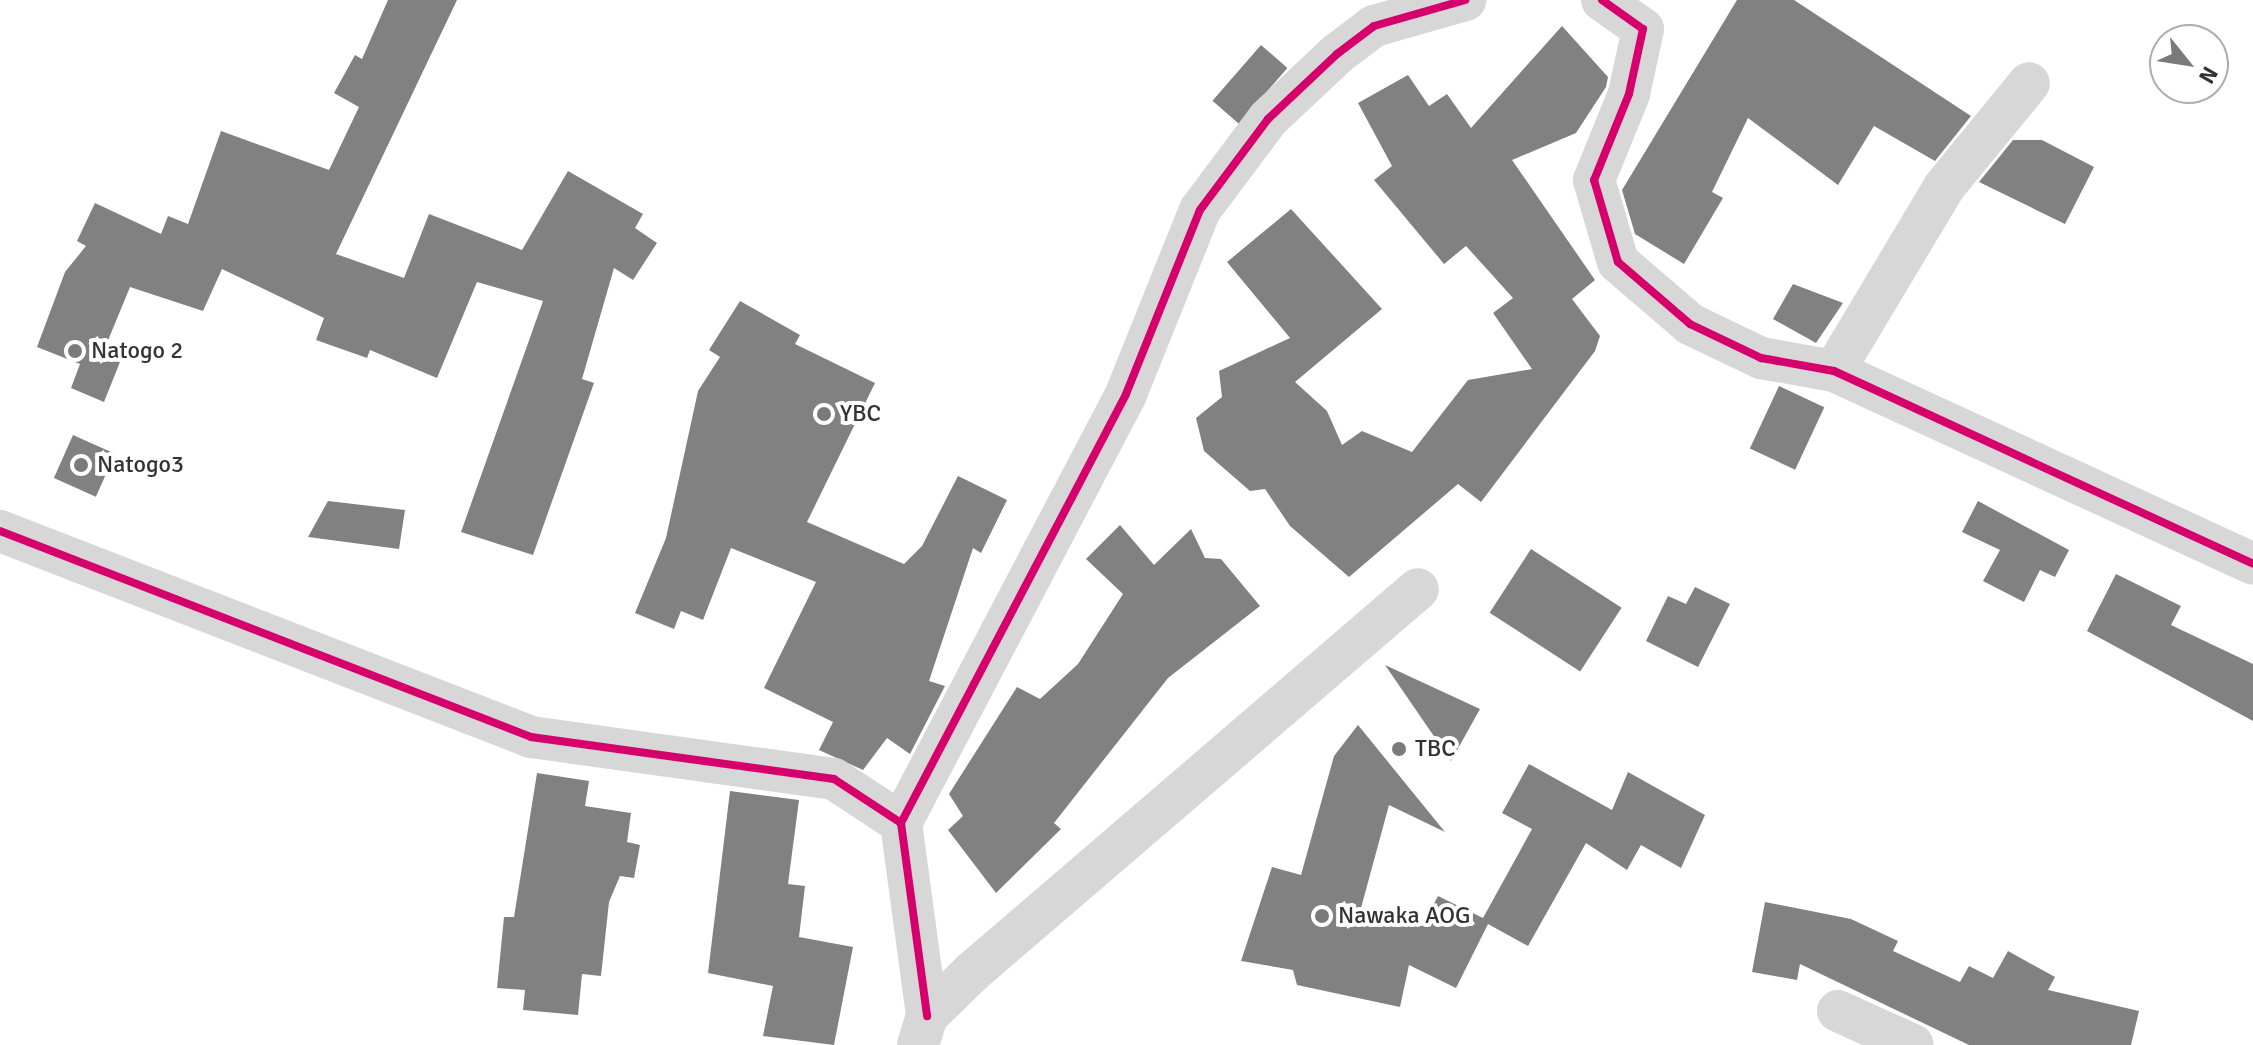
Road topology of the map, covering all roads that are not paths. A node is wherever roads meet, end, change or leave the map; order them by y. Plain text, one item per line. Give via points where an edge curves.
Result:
1 (1465, 0) edge
2 (1602, 0) edge
3 (2029, 83) dead end
4 (1834, 371) junction
5 (0, 531) edge
6 (2253, 564) edge
7 (1418, 589) dead end
8 (901, 823) junction
9 (1838, 1011) dead end
10 (922, 1031) edge
11 (1913, 1045) edge

1 - 8 street via 1374,26 1337,54 1268,119 1200,210 1126,394
2 - 4 street via 1643,29 1629,94 1594,180 1618,262 1690,324 1761,358
3 - 4 street via 1944,187
4 - 6 street
5 - 8 street via 531,737 834,779
7 - 10 street
8 - 10 street
9 - 11 street

